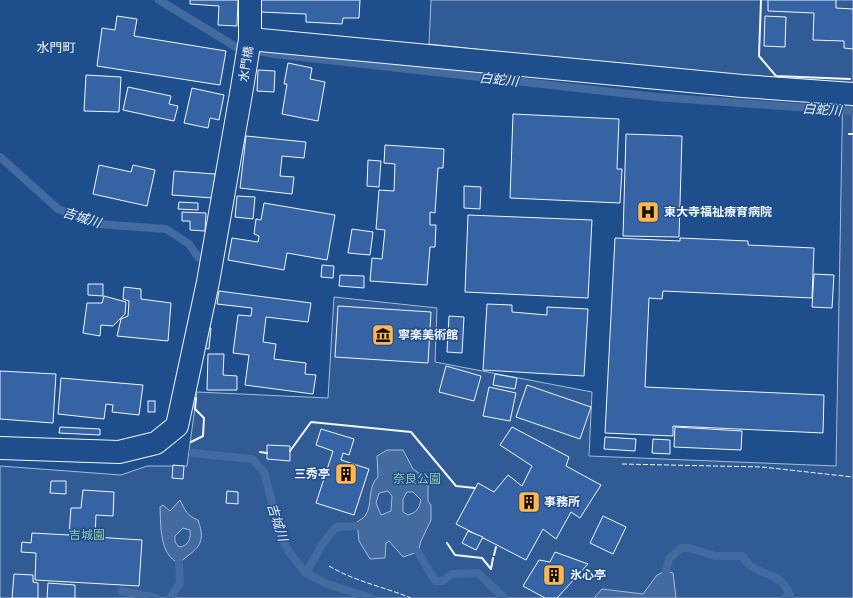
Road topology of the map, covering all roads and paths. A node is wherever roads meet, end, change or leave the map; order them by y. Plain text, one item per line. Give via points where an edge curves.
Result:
1 (250, 0) edge
2 (250, 39) junction
3 (853, 94) edge
4 (0, 448) edge

1 - 2 street, 水門橋
2 - 3 street via 726,85
2 - 4 street, 水門橋 via 208,282 177,426 156,442 119,452

